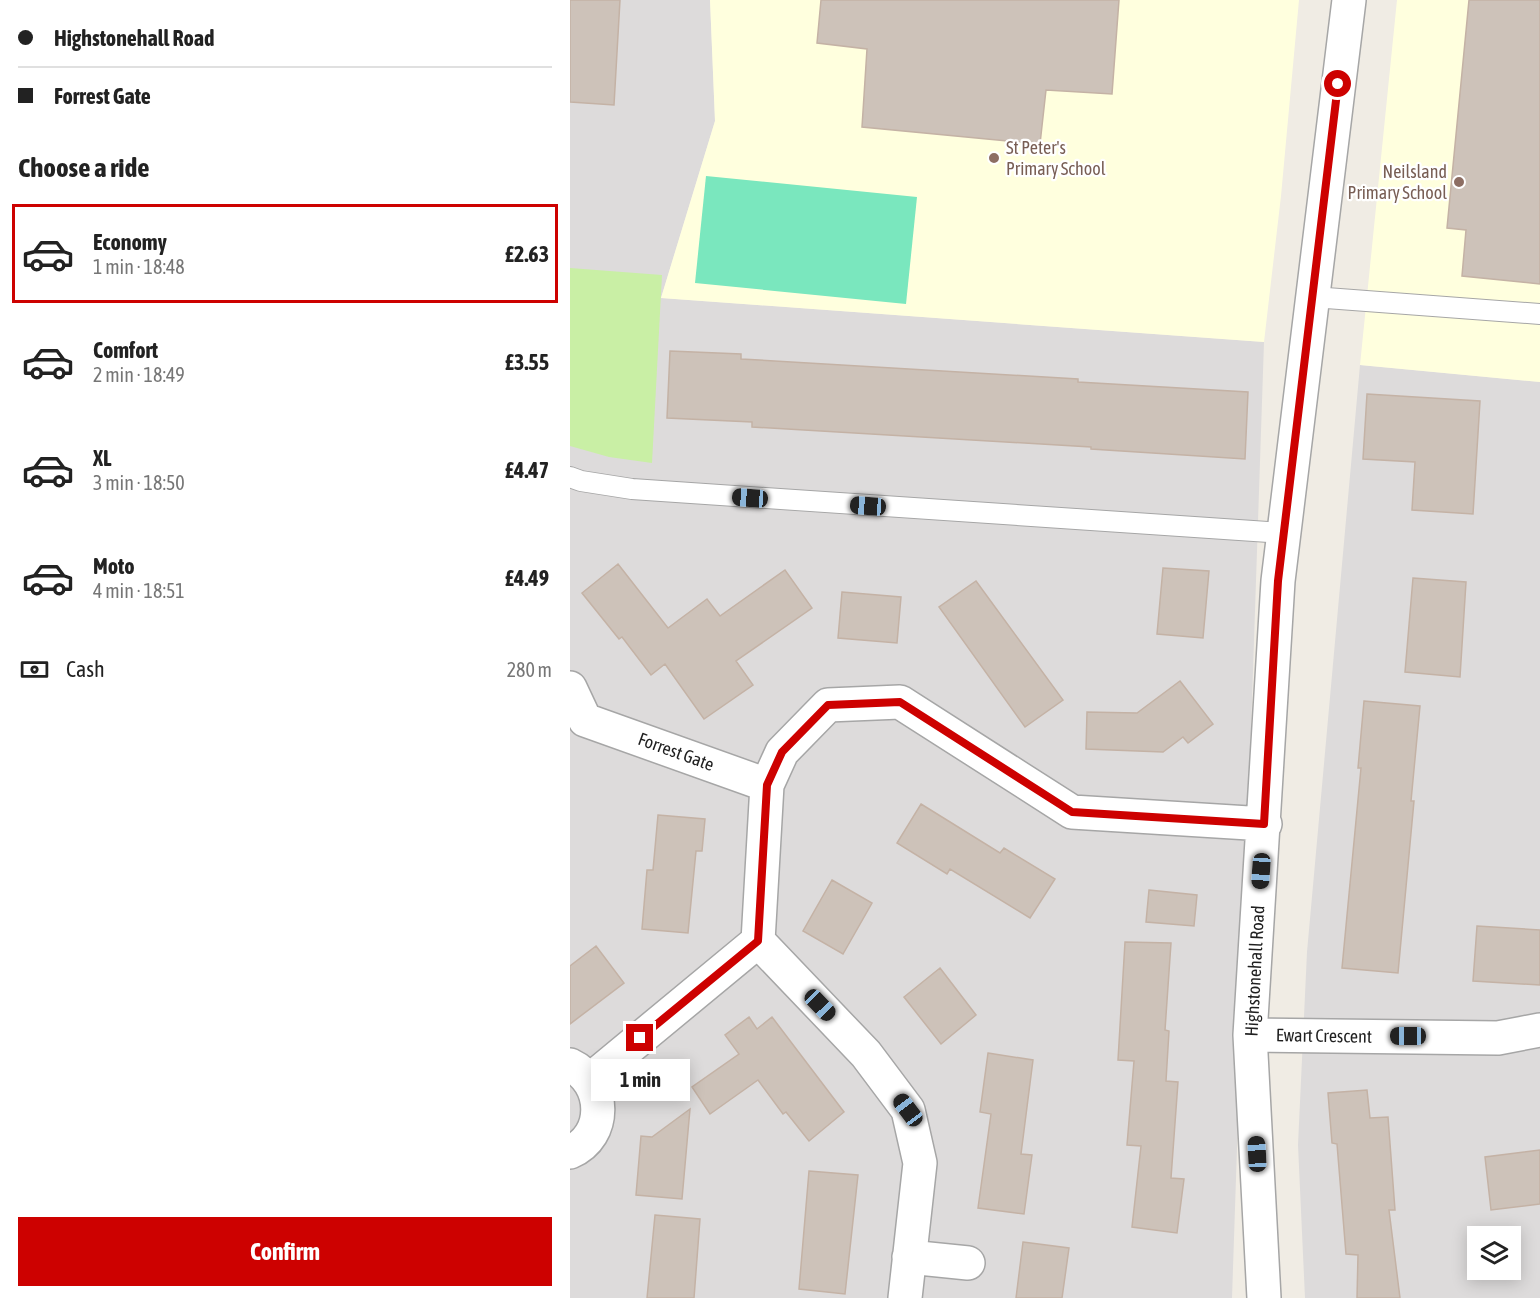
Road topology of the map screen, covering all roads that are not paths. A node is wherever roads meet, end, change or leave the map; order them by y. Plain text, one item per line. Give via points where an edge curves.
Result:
1 (1348, 0) edge
2 (1313, 297) junction
3 (1540, 314) edge
4 (570, 477) edge
5 (1284, 533) junction
6 (570, 688) edge
7 (577, 727) edge
8 (767, 785) junction
9 (1264, 824) junction
10 (758, 941) junction
11 (1540, 1030) edge
12 (1250, 1035) junction
13 (580, 1072) edge
14 (570, 1152) edge
15 (909, 1257) junction
16 (968, 1263) dead end
17 (904, 1298) edge
18 (1264, 1298) edge

1 - 2 street, Highstonehall Road
2 - 3 lane
2 - 5 street, Highstonehall Road
4 - 5 lane via 632,489
5 - 9 street, Highstonehall Road
6 - 7 street, Forrest Gate
7 - 8 street, Forrest Gate
8 - 9 street via 782,752 828,705 900,702 1072,812
8 - 10 street
9 - 12 street, Highstonehall Road
10 - 13 street
10 - 15 street via 866,1054 908,1110 920,1163
11 - 12 street, Ewart Crescent via 1497,1038
12 - 18 street, Highstonehall Road
13 - 14 street via 597,1094 599,1110 588,1139
15 - 16 street
15 - 17 street

